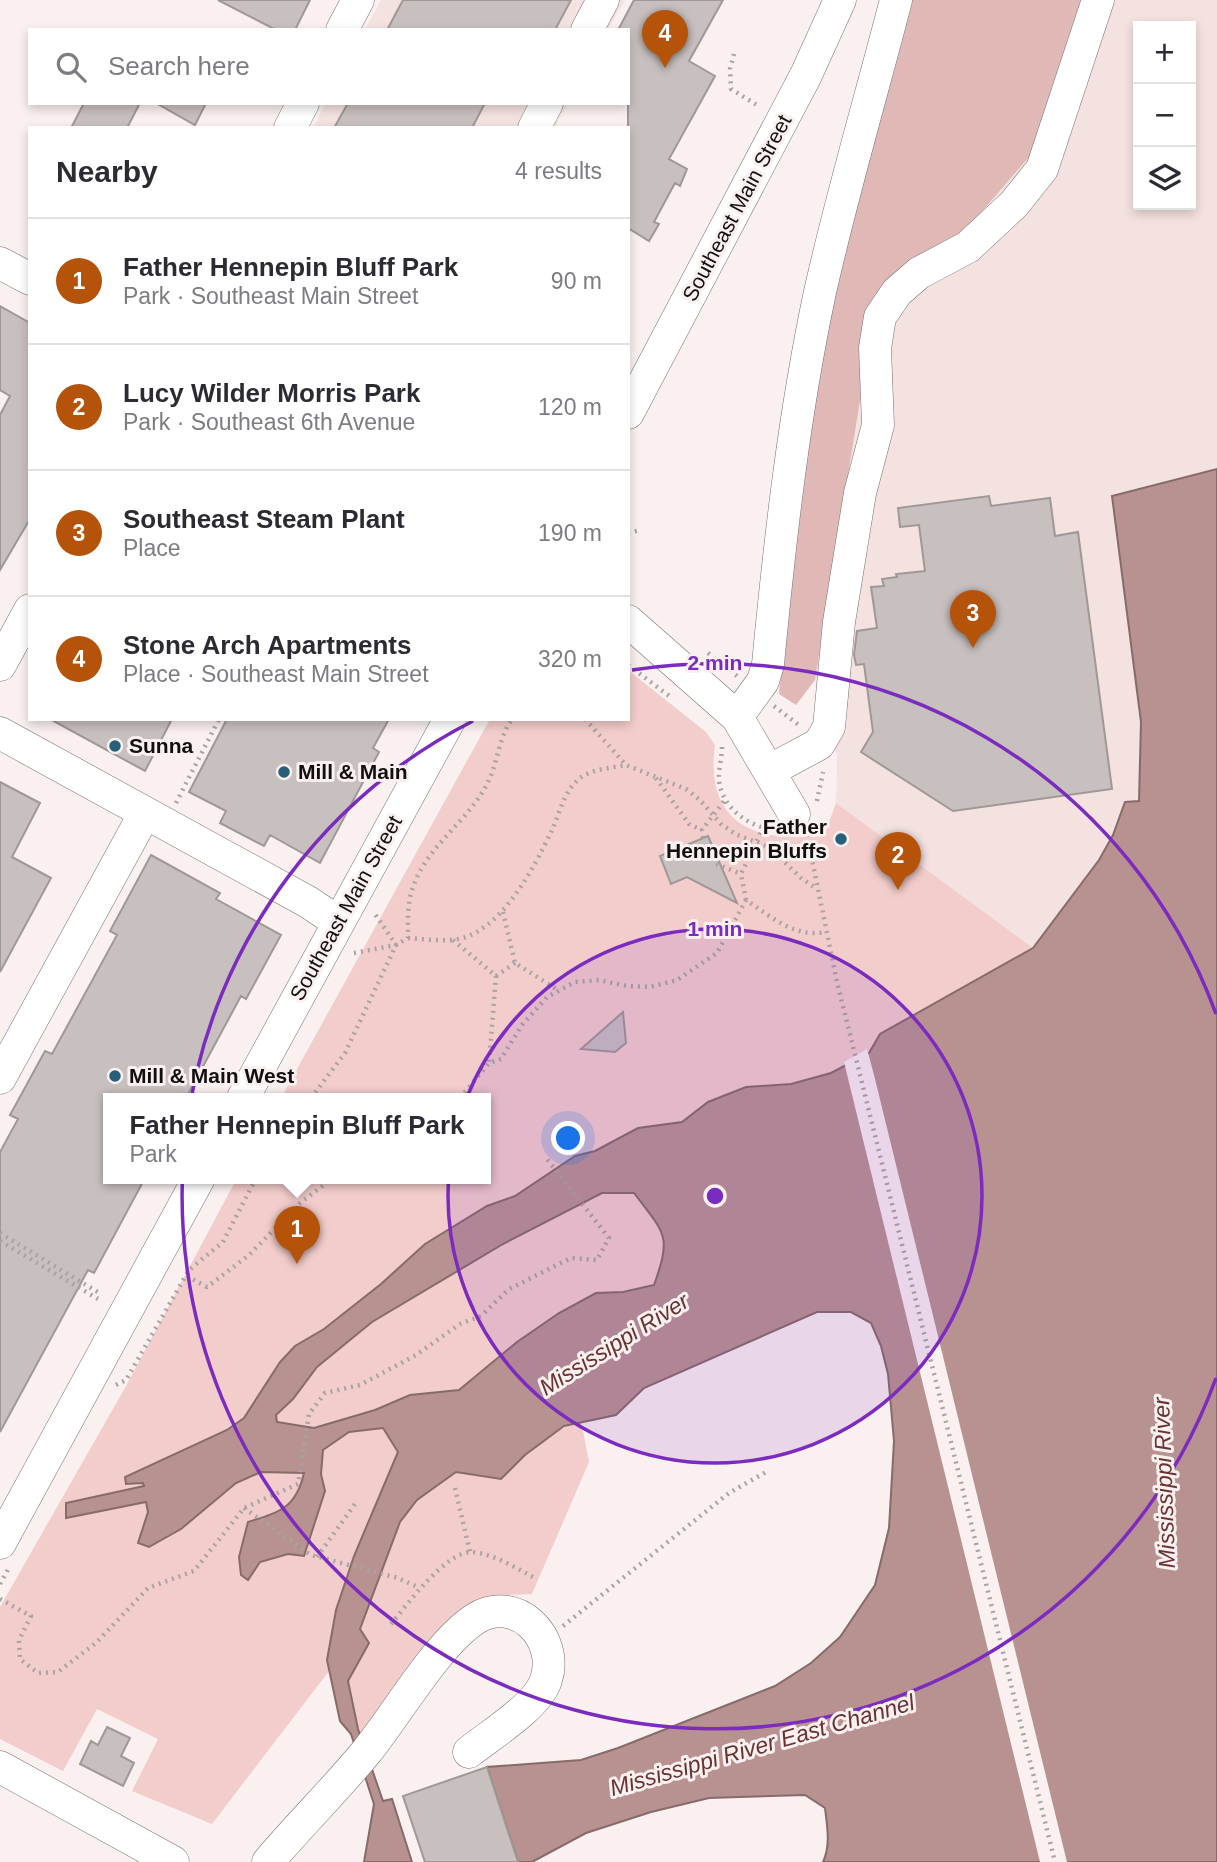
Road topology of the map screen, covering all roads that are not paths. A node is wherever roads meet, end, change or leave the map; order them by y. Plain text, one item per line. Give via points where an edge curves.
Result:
1 (358, 0) edge
2 (603, 0) edge
3 (840, 0) edge
4 (896, 0) edge
5 (1098, 0) edge
6 (343, 28) edge
7 (588, 28) edge
8 (302, 105) edge
9 (546, 105) edge
10 (291, 126) edge
11 (535, 126) edge
12 (0, 263) edge
13 (28, 278) edge
14 (630, 409) edge
15 (28, 614) edge
16 (630, 623) edge
17 (0, 665) edge
18 (449, 721) edge
19 (728, 727) junction
20 (0, 733) edge
21 (769, 771) junction
22 (794, 814) road end
23 (154, 818) junction
24 (338, 922) junction
25 (0, 1078) edge
26 (246, 1093) edge
27 (196, 1184) edge
28 (0, 1543) edge
29 (469, 1752) dead end
30 (0, 1767) edge
31 (173, 1862) edge
32 (268, 1862) edge

1 - 6 street
2 - 7 street
3 - 14 street, Southeast Main Street via 806,75
4 - 19 street via 821,290 795,432 768,664 757,691
5 - 21 street via 1042,169 1014,204 968,247 919,273 897,292 880,317 875,348 878,425 860,494 841,609 829,727 819,744
8 - 10 street
9 - 11 street
12 - 13 street
15 - 17 street
16 - 19 street via 709,689
18 - 24 street, Southeast Main Street
19 - 21 street
20 - 23 street
21 - 22 street
23 - 24 street
23 - 25 street
24 - 26 street, Southeast Main Street
27 - 28 street
29 - 32 street via 540,1692 547,1679 543,1642 537,1628 523,1616 510,1613 477,1618 438,1656 363,1756
30 - 31 street

